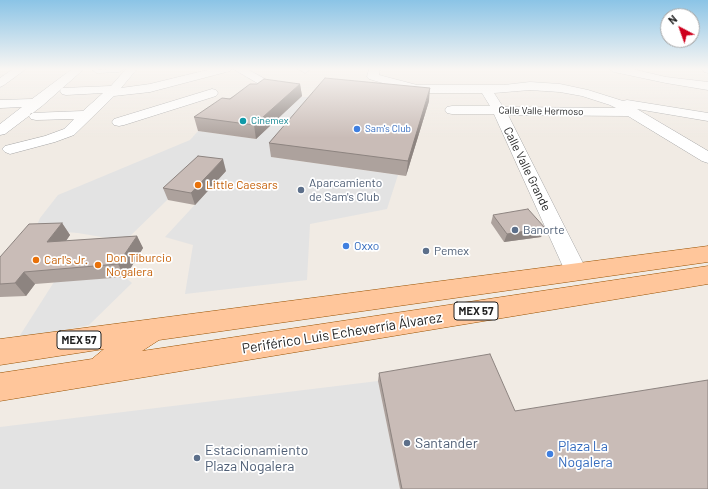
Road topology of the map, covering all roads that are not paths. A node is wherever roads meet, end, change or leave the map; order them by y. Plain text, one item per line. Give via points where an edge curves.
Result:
1 (55, 92) edge
2 (111, 92) edge
3 (210, 92) edge
4 (488, 92) edge
5 (579, 92) edge
6 (614, 102) junction
7 (0, 104) edge
8 (36, 110) junction
9 (452, 110) dead end
10 (499, 111) junction
11 (630, 112) junction
12 (86, 115) junction
13 (708, 117) edge
14 (119, 122) dead end
15 (0, 131) edge
16 (708, 144) edge
17 (688, 146) junction
18 (10, 149) dead end
19 (708, 158) edge
20 (708, 254) edge
21 (576, 271) junction
22 (708, 275) edge
23 (157, 329) junction
24 (0, 352) edge
25 (98, 372) junction
26 (0, 386) edge

1 - 8 street
2 - 12 street
3 - 14 street via 216,96
4 - 10 street, Calle Valle Grande
5 - 6 street
6 - 11 street
6 - 13 street
7 - 8 street
8 - 12 street
8 - 15 street
9 - 10 street, Calle Valle Hermoso
10 - 11 street, Calle Valle Hermoso
10 - 21 street, Calle Valle Grande
11 - 17 street
12 - 18 street via 63,135
16 - 17 street
17 - 19 street
20 - 21 main road, MEX 57
21 - 23 main road, MEX 57
22 - 25 main road, Periférico Luis Echeverría Álvarez / MEX 57
23 - 24 main road, MEX 57
23 - 25 main road via 130,344
25 - 26 main road, Periférico Luis Echeverría Álvarez / MEX 57

